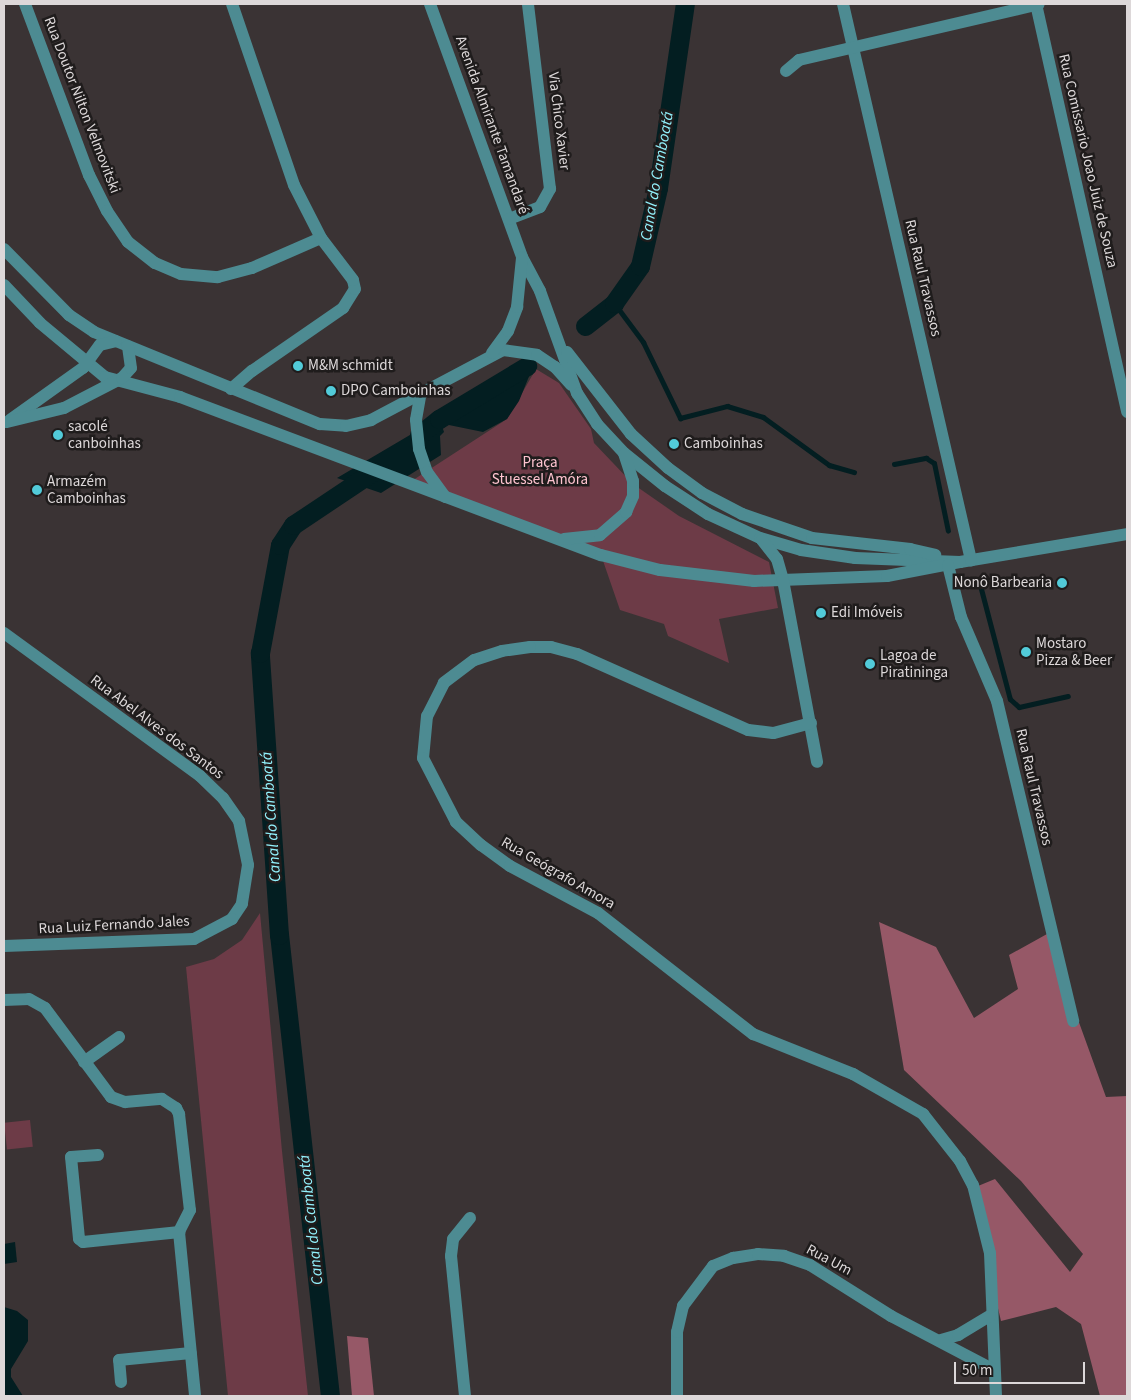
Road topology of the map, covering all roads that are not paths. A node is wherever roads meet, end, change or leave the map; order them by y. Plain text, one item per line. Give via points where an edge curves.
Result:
1 (25, 4) edge
2 (232, 4) edge
3 (430, 4) edge
4 (528, 4) edge
5 (843, 4) edge
6 (1037, 4) edge
7 (853, 48) junction
8 (786, 71) dead end
9 (509, 219) junction
10 (322, 238) junction
11 (4, 249) edge
12 (522, 257) junction
13 (4, 285) edge
14 (557, 337) junction
15 (122, 344) junction
16 (492, 353) junction
17 (88, 363) junction
18 (116, 381) junction
19 (231, 389) junction
20 (577, 393) junction
21 (420, 397) junction
22 (1127, 412) edge
23 (5, 423) edge
24 (624, 453) junction
25 (446, 498) junction
26 (1127, 534) edge
27 (760, 538) junction
28 (556, 539) junction
29 (960, 562) junction
30 (783, 580) junction
31 (4, 633) edge
32 (811, 723) junction
33 (817, 762) dead end
34 (242, 904) joint
35 (4, 946) edge
36 (4, 1000) edge
37 (1073, 1021) dead end
38 (119, 1037) dead end
39 (84, 1062) junction
40 (98, 1155) dead end
41 (470, 1218) dead end
42 (180, 1232) junction
43 (990, 1316) junction
44 (941, 1340) junction
45 (191, 1353) junction
46 (994, 1370) junction
47 (121, 1382) dead end
48 (195, 1396) edge
49 (465, 1396) edge
50 (677, 1396) edge
51 (996, 1396) edge

1 - 10 street, Rua Doutor Nilton Velmovitski via 89,175 103,204 128,242 155,264 181,274 218,277 252,268
2 - 10 street via 294,185
3 - 9 street, Avenida Almirante Tamandaré
4 - 9 street, Via Chico Xavier via 550,189 540,207
5 - 7 street, Rua Raul Travassos
6 - 7 street
6 - 22 street, Rua Comissario Joao Juiz de Souza
7 - 8 street via 799,60
7 - 29 street, Rua Raul Travassos
9 - 12 street, Avenida Almirante Tamandaré
10 - 19 street via 353,280 352,298 343,308
11 - 15 street via 69,315 94,332
12 - 14 street, Avenida Almirante Tamandaré via 540,291
12 - 16 street, Avenida Almirante Tamandaré via 517,307 508,331
13 - 17 street via 40,323
14 - 20 street, Avenida Almirante Tamandaré
14 - 29 street via 603,402 631,434 668,468 702,493 742,514 812,538 910,549
15 - 17 street via 100,345
15 - 18 street via 131,368
15 - 19 street
16 - 20 street via 510,349 537,355 555,367
16 - 21 street
17 - 18 street
17 - 23 street
18 - 23 street via 64,408
18 - 25 street via 180,397
19 - 21 street via 302,418 334,426 371,420
20 - 24 street, Avenida Almirante Tamandaré via 597,424
21 - 25 street via 418,442 427,472
24 - 27 street, Avenida Almirante Tamandaré via 686,501
24 - 28 street via 634,481 633,496 626,512 600,535
25 - 28 street
26 - 29 street, Avenida Almirante Tamandaré
27 - 29 street, Avenida Almirante Tamandaré via 828,555
27 - 30 street via 774,553
28 - 30 street via 660,570 727,580
29 - 30 street via 887,576
29 - 37 street, Rua Raul Travassos via 961,617 996,701
30 - 32 street
31 - 34 street, Rua Abel Alves dos Santos via 200,776 223,798 239,821 246,844 248,881
32 - 33 street
32 - 43 street, Rua Geógrafo Amora via 772,733 748,730 577,654 551,646 530,647 474,660 444,683 427,716 424,758 456,822 480,845 510,866 598,913 753,1034 853,1074 923,1114 960,1161 972,1184 990,1254
34 - 35 street, Rua Luiz Fernando Jales via 232,919 194,939
36 - 39 street via 30,999 45,1008
38 - 39 street
39 - 42 street via 118,1101 162,1099 176,1108 190,1210
40 - 42 street via 71,1157 79,1238 83,1242
41 - 49 street via 453,1239 451,1256
42 - 45 street
43 - 44 street via 958,1335
43 - 46 street, Rua Geógrafo Amora
44 - 46 street, Rua Um
44 - 50 street, Rua Um via 891,1316 810,1265 784,1256 758,1254 733,1258 713,1266 683,1306 677,1332
45 - 47 street via 119,1360
45 - 48 street
46 - 51 street, Rua Geógrafo Amora

